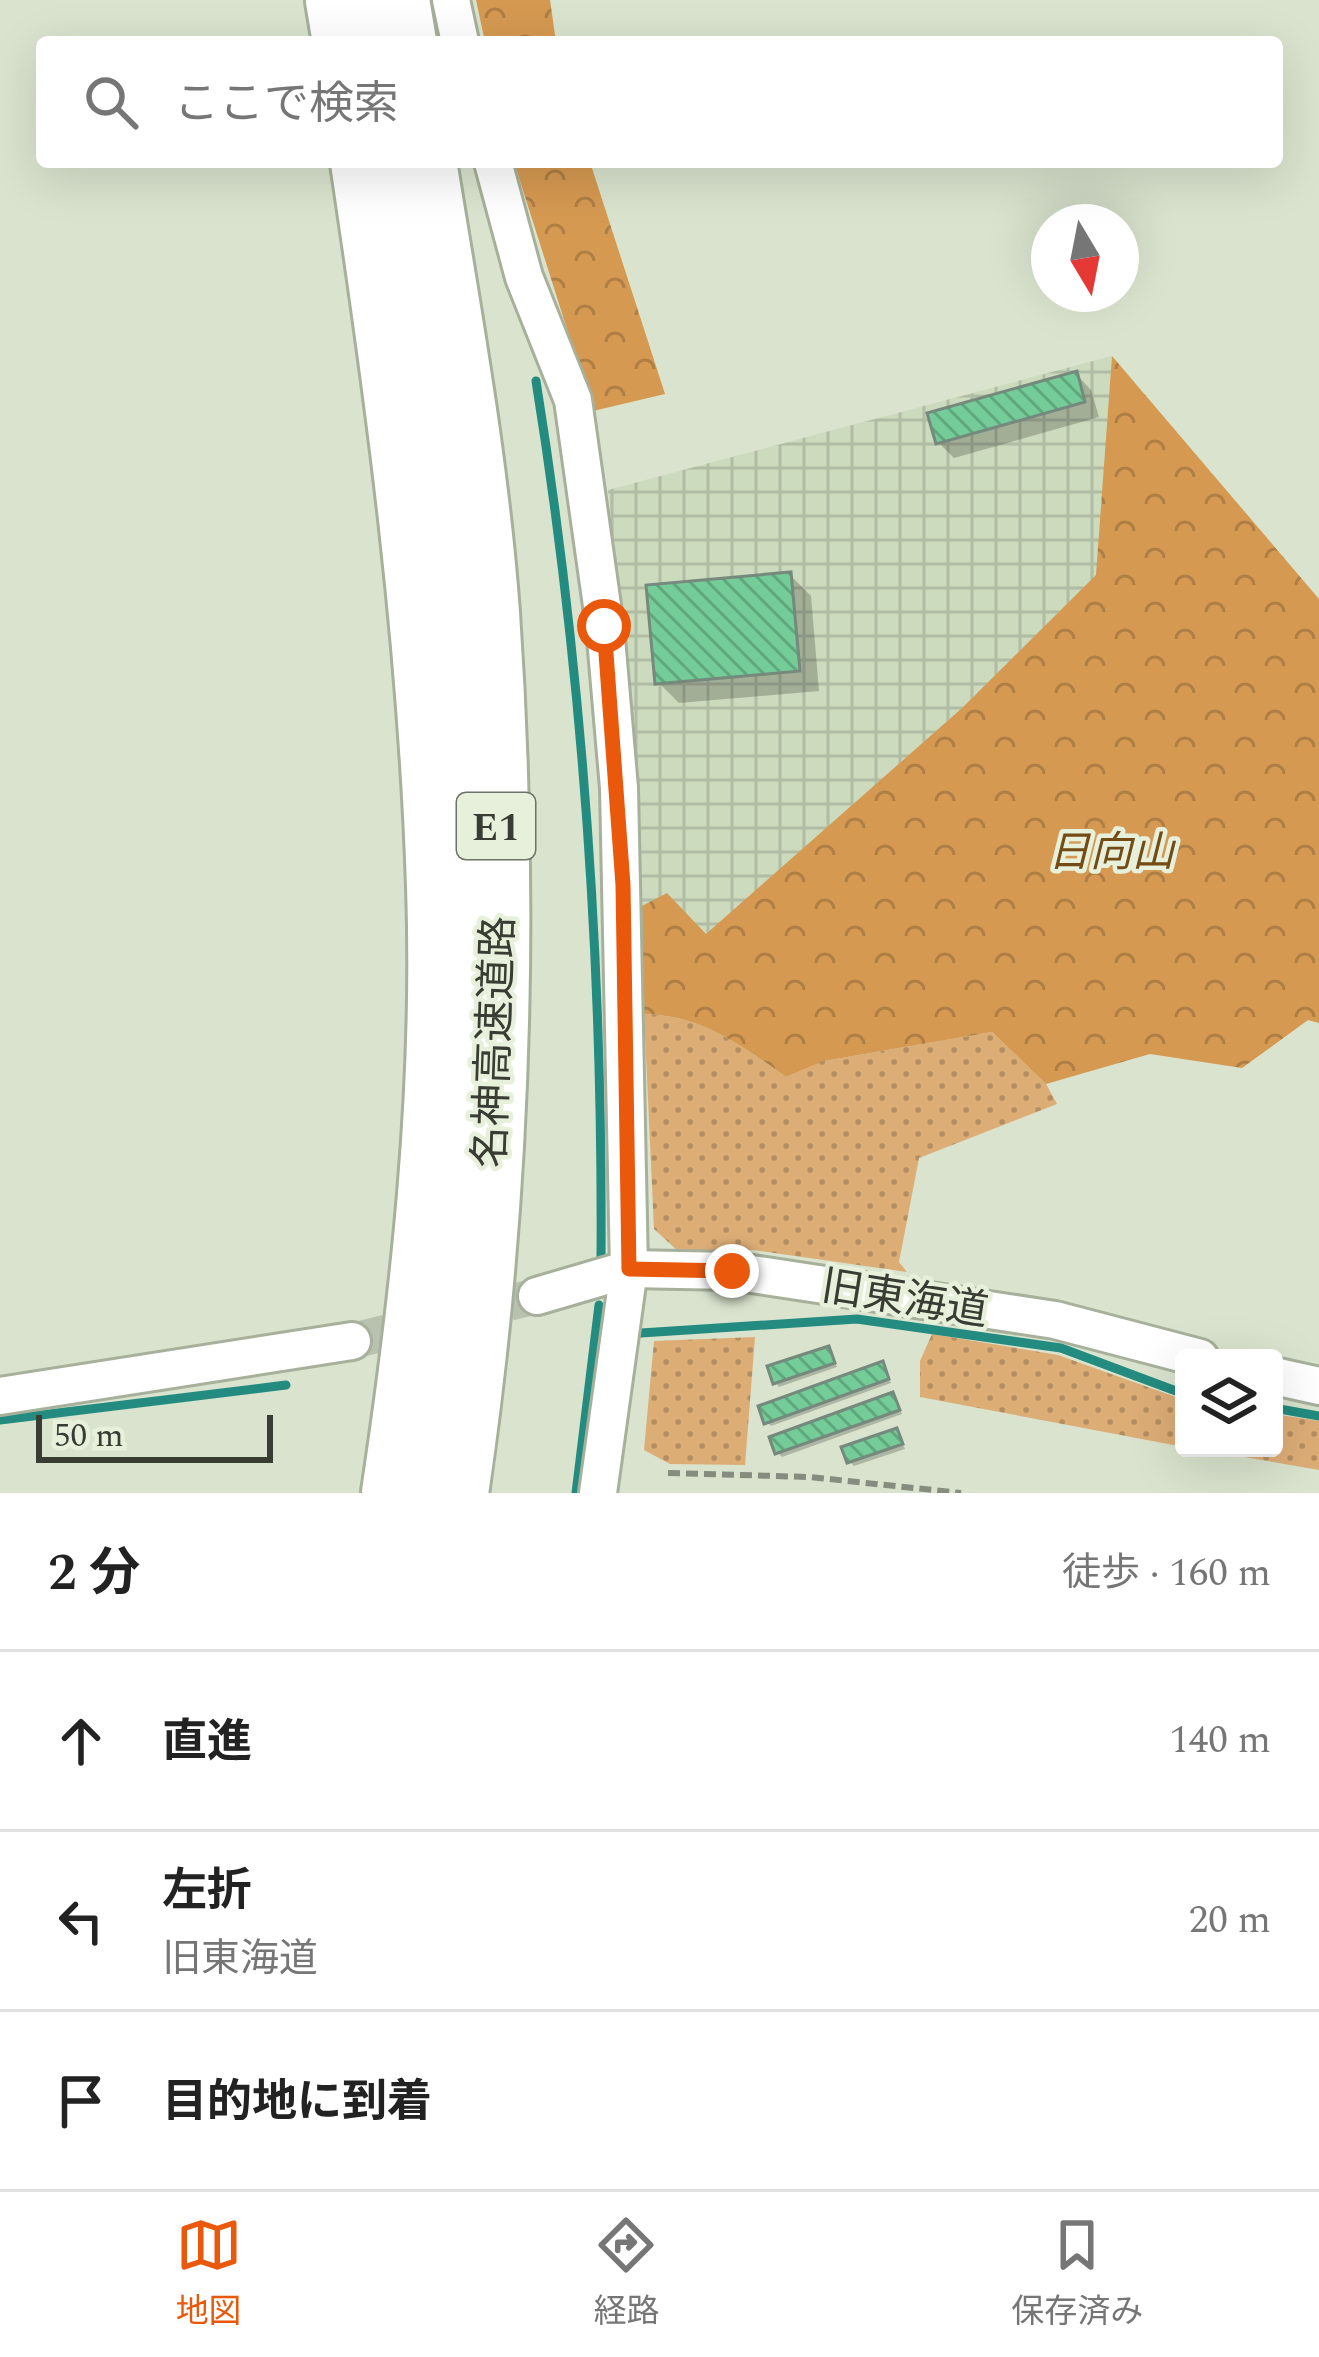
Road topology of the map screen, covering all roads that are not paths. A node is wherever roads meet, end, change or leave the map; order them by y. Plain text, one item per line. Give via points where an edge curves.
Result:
1 (339, 0) edge
2 (396, 0) edge
3 (451, 0) edge
4 (345, 36) edge
5 (402, 36) edge
6 (459, 36) edge
7 (365, 168) edge
8 (424, 168) edge
9 (495, 168) edge
10 (629, 1269) junction
11 (537, 1296) tunnel mouth
12 (352, 1341) tunnel mouth
13 (1175, 1351) edge
14 (1283, 1378) edge
15 (1319, 1386) edge
16 (0, 1396) edge
17 (395, 1493) edge
18 (454, 1493) edge
19 (598, 1493) edge

1 - 4 highway
2 - 5 highway
3 - 6 street
7 - 17 highway, 名神高速道路 / E1 via 425,615 441,889 437,1103
8 - 18 highway, 名神高速道路 / E1 via 486,609 499,889 484,1262
9 - 10 street via 524,277 573,400 604,626 623,885
10 - 11 street, 旧東海道
10 - 13 street, 旧東海道 via 732,1271 874,1291 1055,1320
10 - 19 street
12 - 16 street
14 - 15 street

